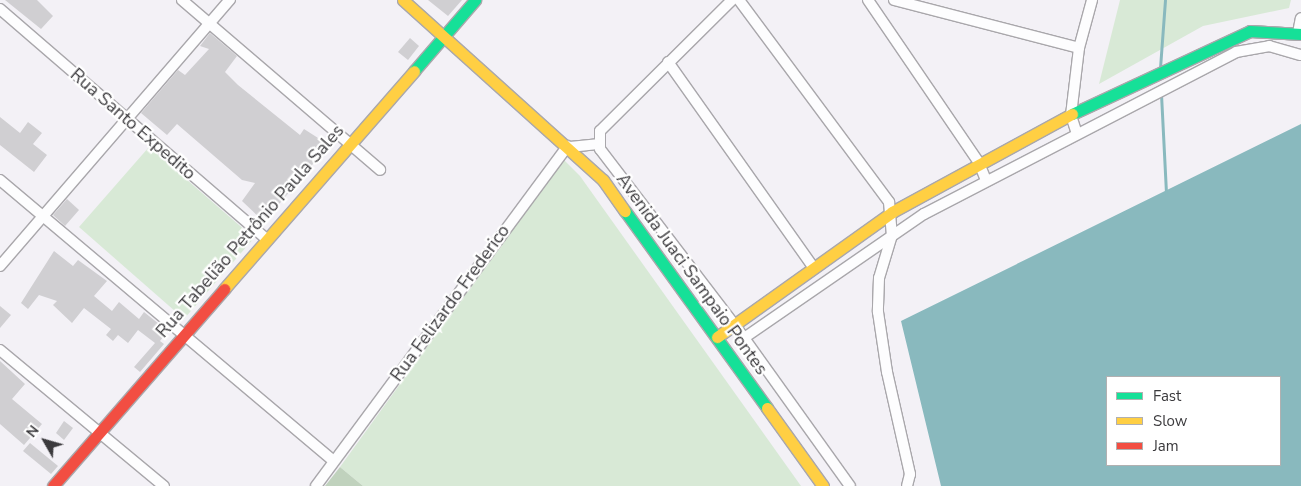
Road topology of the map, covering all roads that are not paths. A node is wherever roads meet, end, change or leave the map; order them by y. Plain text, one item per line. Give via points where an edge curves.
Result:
1 (182, 0) edge
2 (230, 0) edge
3 (403, 0) edge
4 (475, 0) edge
5 (732, 0) edge
6 (739, 0) edge
7 (868, 0) edge
8 (894, 0) edge
9 (1092, 0) edge
10 (0, 9) edge
11 (1301, 18) edge
12 (210, 24) junction
13 (1299, 34) edge
14 (444, 36) junction
15 (1079, 48) junction
16 (1301, 55) edge
17 (668, 62) junction
18 (1071, 115) junction
19 (126, 120) junction
20 (1077, 134) junction
21 (349, 144) junction
22 (600, 144) junction
23 (569, 146) junction
24 (979, 163) junction
25 (380, 170) dead end
26 (0, 180) edge
27 (986, 180) junction
28 (892, 212) junction
29 (42, 218) junction
30 (892, 235) junction
31 (266, 239) junction
32 (0, 266) edge
33 (813, 267) junction
34 (734, 324) junction
35 (183, 335) junction
36 (717, 337) junction
37 (744, 338) junction
38 (0, 350) edge
39 (98, 433) junction
40 (334, 461) junction
41 (53, 486) edge
42 (164, 486) edge
43 (316, 486) edge
44 (823, 486) edge
45 (850, 486) edge
46 (908, 486) edge

1 - 12 street
2 - 12 street
3 - 14 street, Avenida Juaci Sampaio Pontes
4 - 14 street, Rua Tabelião Petrônio Paula Sales
5 - 17 street
6 - 28 street via 889,202
7 - 24 street
8 - 15 street
9 - 15 street
10 - 19 street, Rua Santo Expedito
11 - 13 street
12 - 19 street
12 - 21 street
13 - 18 street via 1250,31 1227,38
14 - 21 street, Rua Tabelião Petrônio Paula Sales
14 - 23 street, Avenida Juaci Sampaio Pontes
15 - 18 street
16 - 20 street via 1269,46 1236,52
17 - 22 street via 600,131
17 - 33 street
18 - 20 street
18 - 24 street
19 - 29 street
19 - 31 street, Rua Santo Expedito
20 - 27 street
21 - 25 street
21 - 31 street, Rua Tabelião Petrônio Paula Sales
22 - 23 street
22 - 34 street
23 - 36 street, Avenida Juaci Sampaio Pontes via 628,210
23 - 40 street, Rua Felizardo Frederico
24 - 27 street
24 - 28 street
26 - 29 street
27 - 30 street
28 - 30 street
28 - 33 street
29 - 32 street
29 - 35 street
30 - 37 street
30 - 46 street via 879,278 878,312 887,372 910,474
31 - 35 street, Rua Tabelião Petrônio Paula Sales
33 - 34 street
34 - 36 street
34 - 37 street
35 - 39 street, Rua Tabelião Petrônio Paula Sales
35 - 40 street
36 - 44 street, Avenida Juaci Sampaio Pontes
37 - 45 street
38 - 39 street
39 - 41 street, Rua Tabelião Petrônio Paula Sales
39 - 42 street
40 - 43 street, Rua Felizardo Frederico

